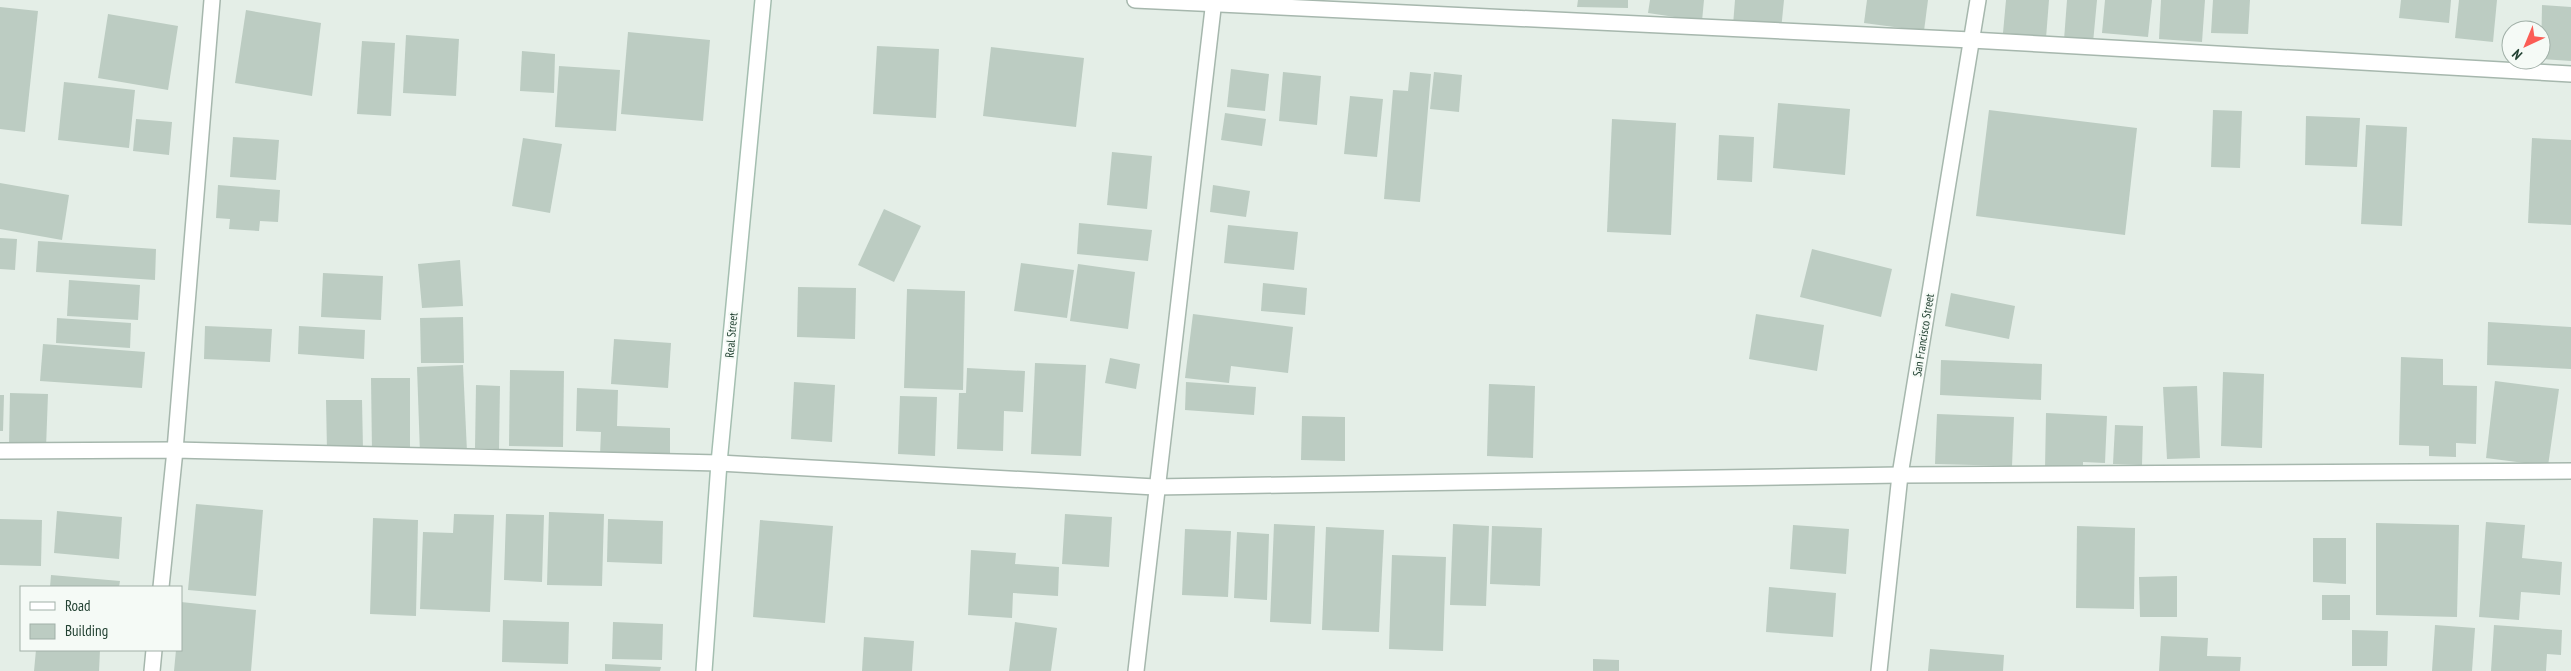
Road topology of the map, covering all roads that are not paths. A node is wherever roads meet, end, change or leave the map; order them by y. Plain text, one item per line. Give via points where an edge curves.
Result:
1 (212, 0) edge
2 (763, 0) edge
3 (1135, 0) edge
4 (1978, 0) edge
5 (1214, 2) edge
6 (1971, 40) junction
7 (2571, 74) edge
8 (175, 450) junction
9 (0, 451) edge
10 (719, 463) junction
11 (2571, 471) edge
12 (1900, 475) junction
13 (1155, 487) junction
14 (161, 586) edge
15 (154, 651) edge
16 (152, 671) edge
17 (704, 671) edge
18 (1136, 671) edge
19 (1880, 671) edge

1 - 8 street
2 - 10 street, Real Street
3 - 5 street
4 - 6 street, San Francisco Street
5 - 6 street
5 - 13 street
6 - 7 street
6 - 12 street, San Francisco Street
8 - 9 street
8 - 10 street
8 - 14 street
10 - 13 street
10 - 17 street, Real Street
11 - 12 street
12 - 13 street
12 - 19 street, San Francisco Street
13 - 18 street
15 - 16 street

